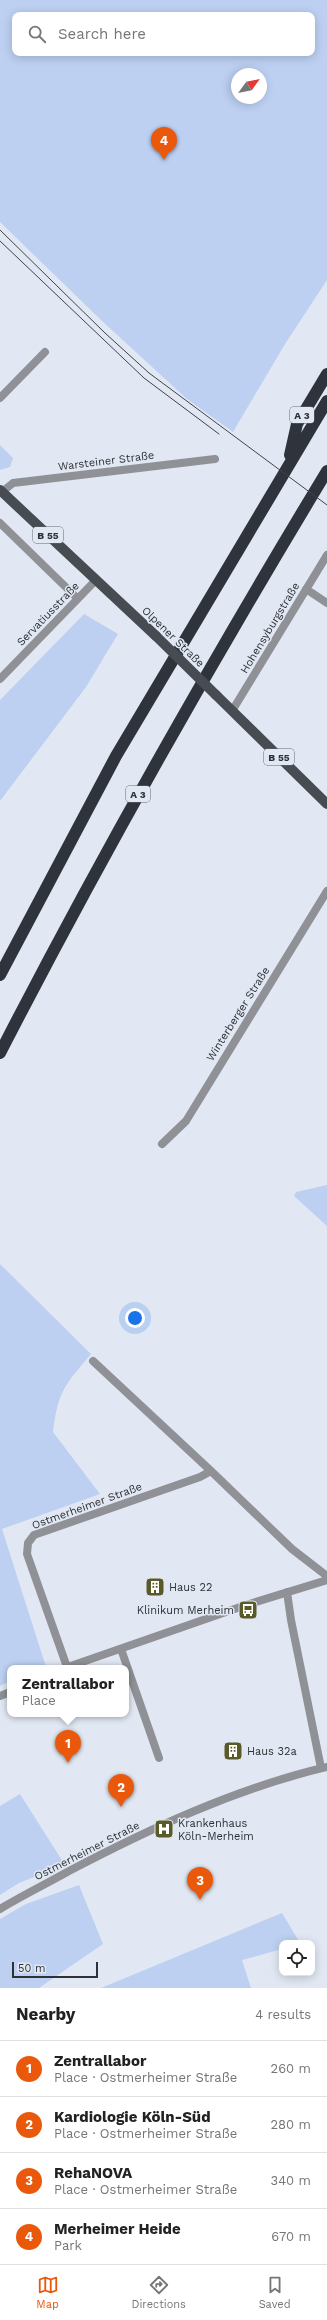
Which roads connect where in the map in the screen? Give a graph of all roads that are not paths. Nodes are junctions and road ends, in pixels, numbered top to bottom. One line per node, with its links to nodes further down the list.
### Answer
1 (45, 352): 3 (street)
2 (327, 374): 6 (highway, A 3)
3 (0, 398)
4 (327, 401): 6 (highway, A 3)
5 (216, 459): 8 (street, Warsteiner Straße)
6 (289, 462): 19 (highway, A 3)
7 (327, 471): 20 (highway, A 3)
8 (1, 491): 11 (main road, Olpener Straße / B 55)
9 (0, 523): 13 (street)
10 (327, 555): 12 (street, Hohensyburgstraße)
11 (95, 581): 13 (street, Servatiusstraße); 16 (main road, Olpener Straße / B 55, bridge)
12 (306, 589): 14 (street); 16 (street, Hohensyburgstraße)
13 (77, 598): 15 (street, Servatiusstraße)
14 (327, 603)
15 (0, 679)
16 (232, 711): 17 (main road, Olpener Straße / B 55)
17 (327, 804)
18 (327, 891): 21 (street, Winterberger Straße)
19 (0, 975)
20 (0, 1052)
21 (162, 1144)
22 (93, 1362): 23 (street)
23 (211, 1471): 24 (street); 28 (street, Ostmerheimer Straße)
24 (327, 1576)
25 (327, 1580): 26 (street, Ostmerheimer Straße)
26 (287, 1592): 27 (street, Ostmerheimer Straße); 33 (street, Ostmerheimer Straße)
27 (121, 1649): 29 (street, Ostmerheimer Straße); 30 (street)
28 (65, 1665)
29 (75, 1665)
30 (127, 1665)
31 (129, 1672): 32 (street)
32 (159, 1758)
33 (324, 1768): 34 (street, Ostmerheimer Straße)
34 (0, 1909)

